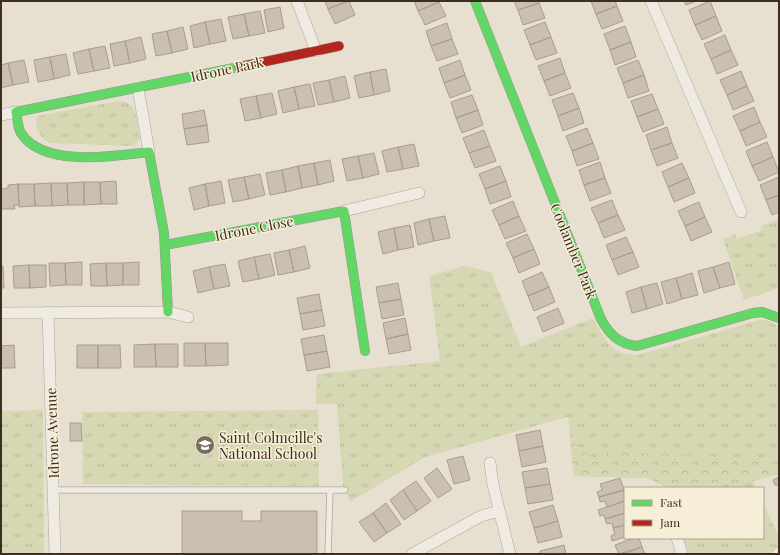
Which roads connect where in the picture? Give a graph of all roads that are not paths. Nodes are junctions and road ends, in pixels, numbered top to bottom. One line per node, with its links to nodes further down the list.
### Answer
1 (297, 1): 5 (street)
2 (475, 1): 18 (street, Coolamber Park)
3 (651, 1): 12 (street)
4 (339, 46): 5 (street, Idrone Park)
5 (316, 50): 6 (street, Idrone Park)
6 (138, 88): 7 (street, Idrone Park); 9 (street)
7 (16, 112): 8 (street, Idrone Park); 9 (street)
8 (1, 115)
9 (149, 152): 13 (street)
10 (419, 193): 11 (street, Idrone Close)
11 (344, 211): 13 (street, Idrone Close); 19 (street)
12 (741, 212)
13 (165, 245): 15 (street)
14 (48, 312): 15 (street); 16 (street); 21 (street, Idrone Avenue)
15 (168, 312): 17 (street)
16 (1, 313)
17 (188, 317)
18 (779, 318)
19 (365, 351)
20 (490, 463): 24 (street)
21 (54, 490): 22 (lane); 26 (street, Idrone Avenue)
22 (330, 490): 23 (lane); 27 (lane)
23 (345, 490)
24 (499, 511): 28 (street); 29 (street)
25 (677, 539): 30 (street)
26 (55, 554)
27 (328, 554)
28 (412, 554)
29 (510, 554)
30 (682, 554)

